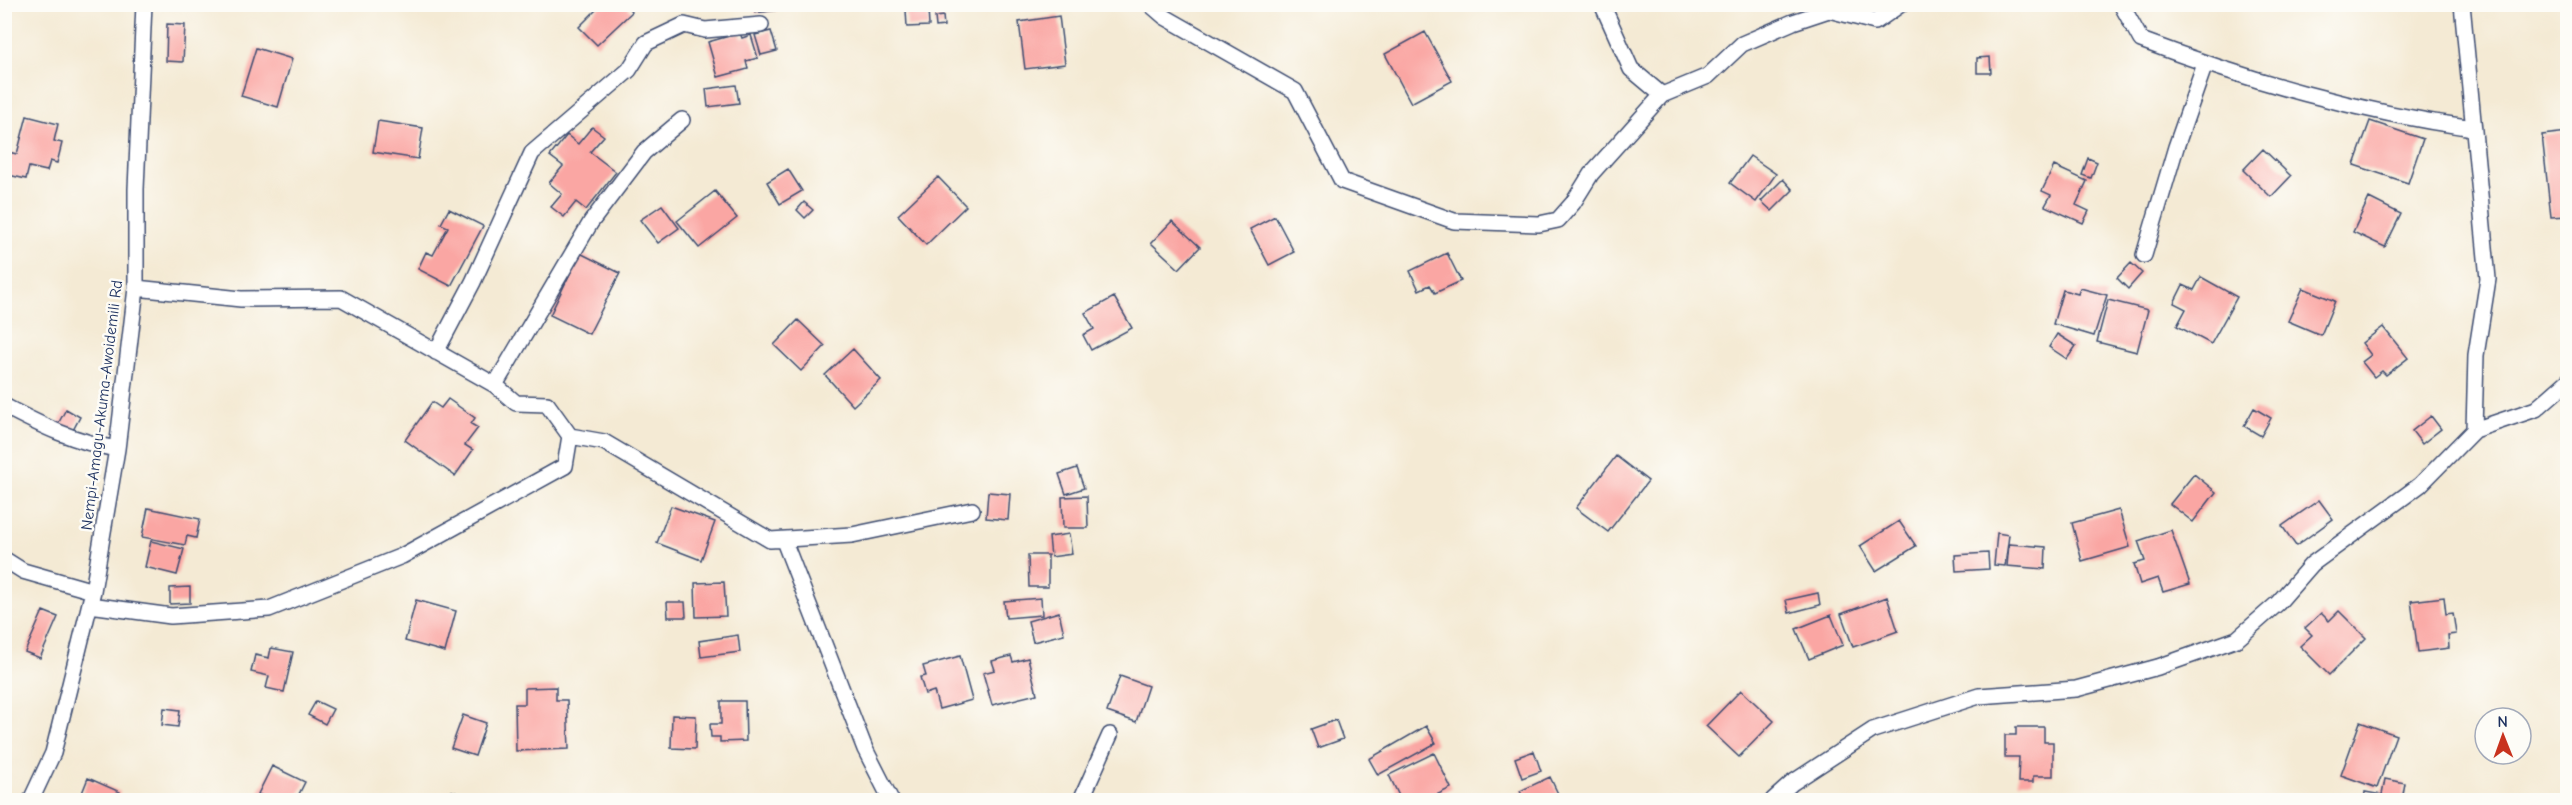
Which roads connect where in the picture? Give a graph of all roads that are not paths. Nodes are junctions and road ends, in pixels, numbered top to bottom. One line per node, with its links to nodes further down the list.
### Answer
1 (144, 4): 13 (street, Nempi-Amagu-Akuma-Awoidemili Rd)
2 (1150, 4): 9 (street)
3 (1602, 4): 9 (street)
4 (1901, 4): 9 (street)
5 (2121, 4): 8 (street)
6 (2462, 4): 11 (street)
7 (761, 25): 14 (street)
8 (2205, 64): 11 (street); 12 (street)
9 (1662, 95)
10 (682, 120): 16 (street)
11 (2473, 128): 18 (street)
12 (2144, 255)
13 (136, 288): 14 (street); 20 (street, Nempi-Amagu-Akuma-Awoidemili Rd)
14 (436, 352): 16 (street)
15 (2568, 381): 18 (street)
16 (495, 385): 19 (street)
17 (4, 406): 20 (street)
18 (2474, 430): 29 (street)
19 (570, 436): 22 (street); 24 (street)
20 (117, 449): 24 (street, Nempi-Amagu-Akuma-Awoidemili Rd)
21 (972, 510): 22 (street)
22 (784, 541): 27 (street)
23 (4, 559): 24 (street)
24 (92, 598): 26 (street, Nempi-Amagu-Akuma-Awoidemili Rd)
25 (1110, 735): 28 (street)
26 (31, 801)
27 (891, 801)
28 (1081, 801)
29 (1773, 801)

